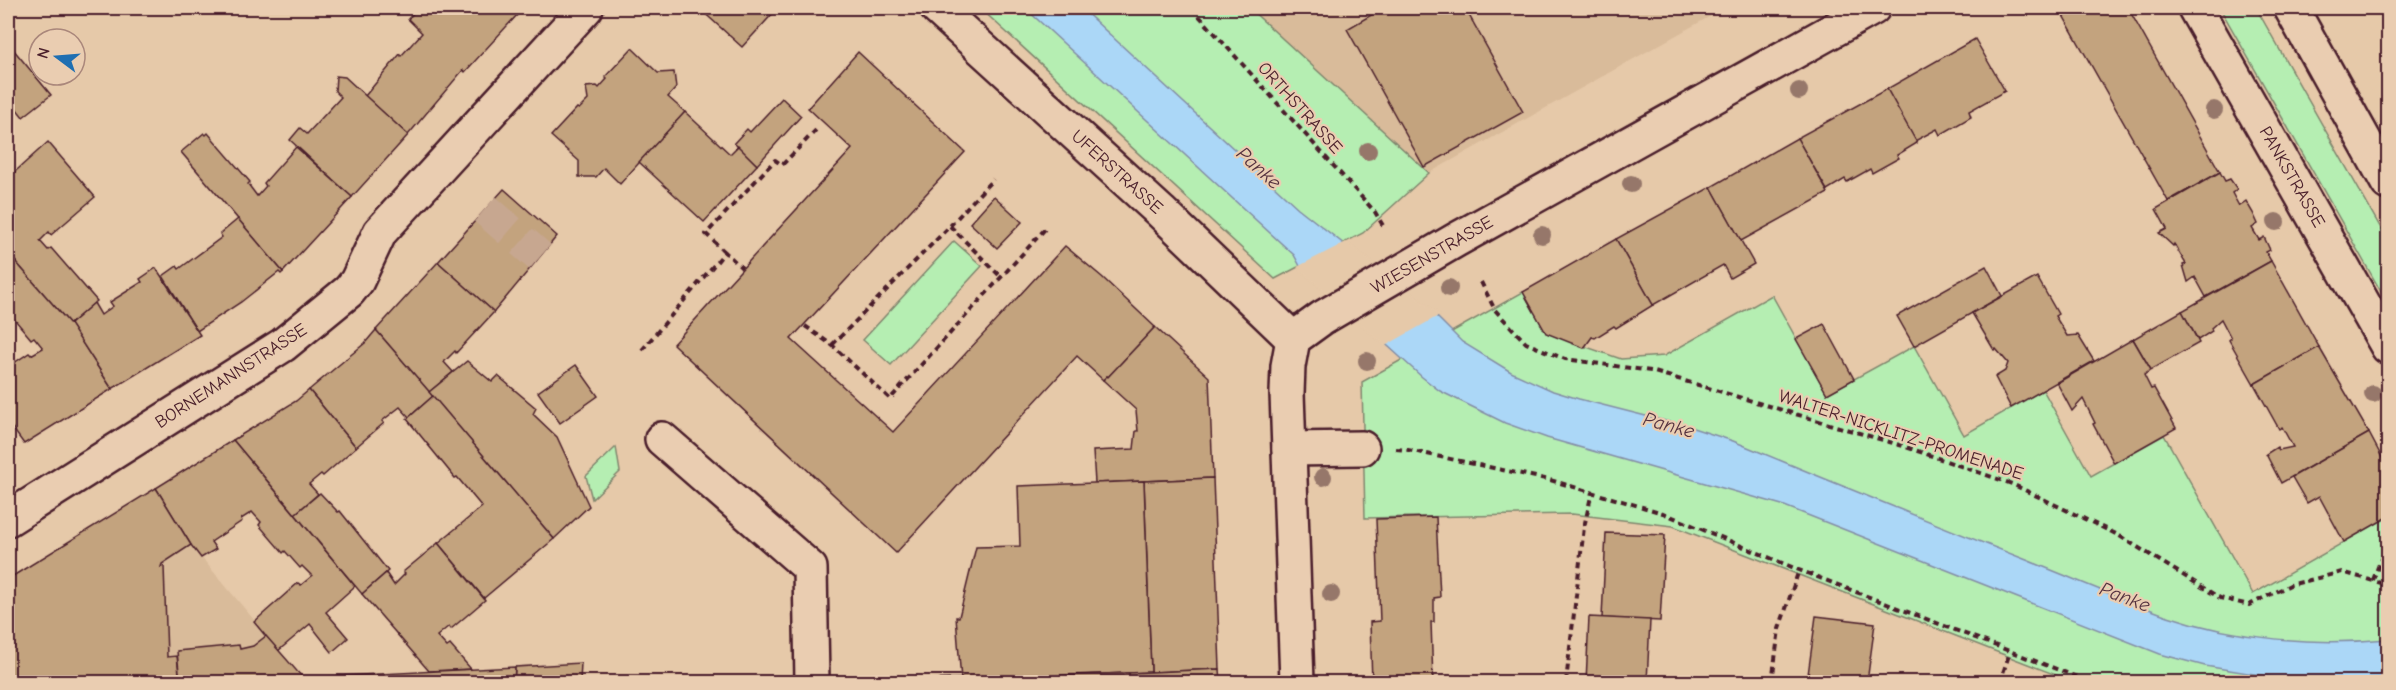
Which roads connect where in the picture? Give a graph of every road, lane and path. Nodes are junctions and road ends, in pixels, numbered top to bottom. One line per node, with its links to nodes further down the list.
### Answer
1 (586, 8): 26 (street, BORNEMANNSTRASSE)
2 (937, 8): 18 (street, UFERSTRASSE)
3 (1192, 8): 12 (path, ORTHSTRASSE)
4 (1873, 8): 18 (street, WIESENSTRASSE)
5 (2196, 8): 20 (street, PANKSTRASSE)
6 (2291, 8): 9 (street)
7 (817, 129): 13 (path)
8 (993, 179): 10 (path)
9 (2388, 183)
10 (950, 226): 15 (path); 19 (path)
11 (1046, 228): 15 (path)
12 (1385, 229)
13 (725, 252): 14 (path); 21 (path)
14 (742, 268)
15 (1001, 277): 19 (path)
16 (1481, 282): 29 (path, WALTER-NICKLITZ-PROMENADE)
17 (804, 326): 19 (path)
18 (1293, 339): 24 (street)
19 (832, 345)
20 (2388, 347)
21 (642, 350)
22 (662, 439): 32 (street)
23 (1362, 448): 24 (street); 25 (path)
24 (1289, 449): 33 (street)
25 (1592, 492): 28 (path); 34 (path)
26 (8, 519)
27 (2388, 547): 29 (path)
28 (1799, 570): 31 (path); 35 (path)
29 (2373, 580): 30 (path, WALTER-NICKLITZ-PROMENADE)
30 (2388, 585)
31 (2010, 652): 36 (path); 37 (path)
32 (812, 682)
33 (1297, 682)
34 (1566, 682)
35 (1772, 682)
36 (2000, 682)
37 (2090, 682)

